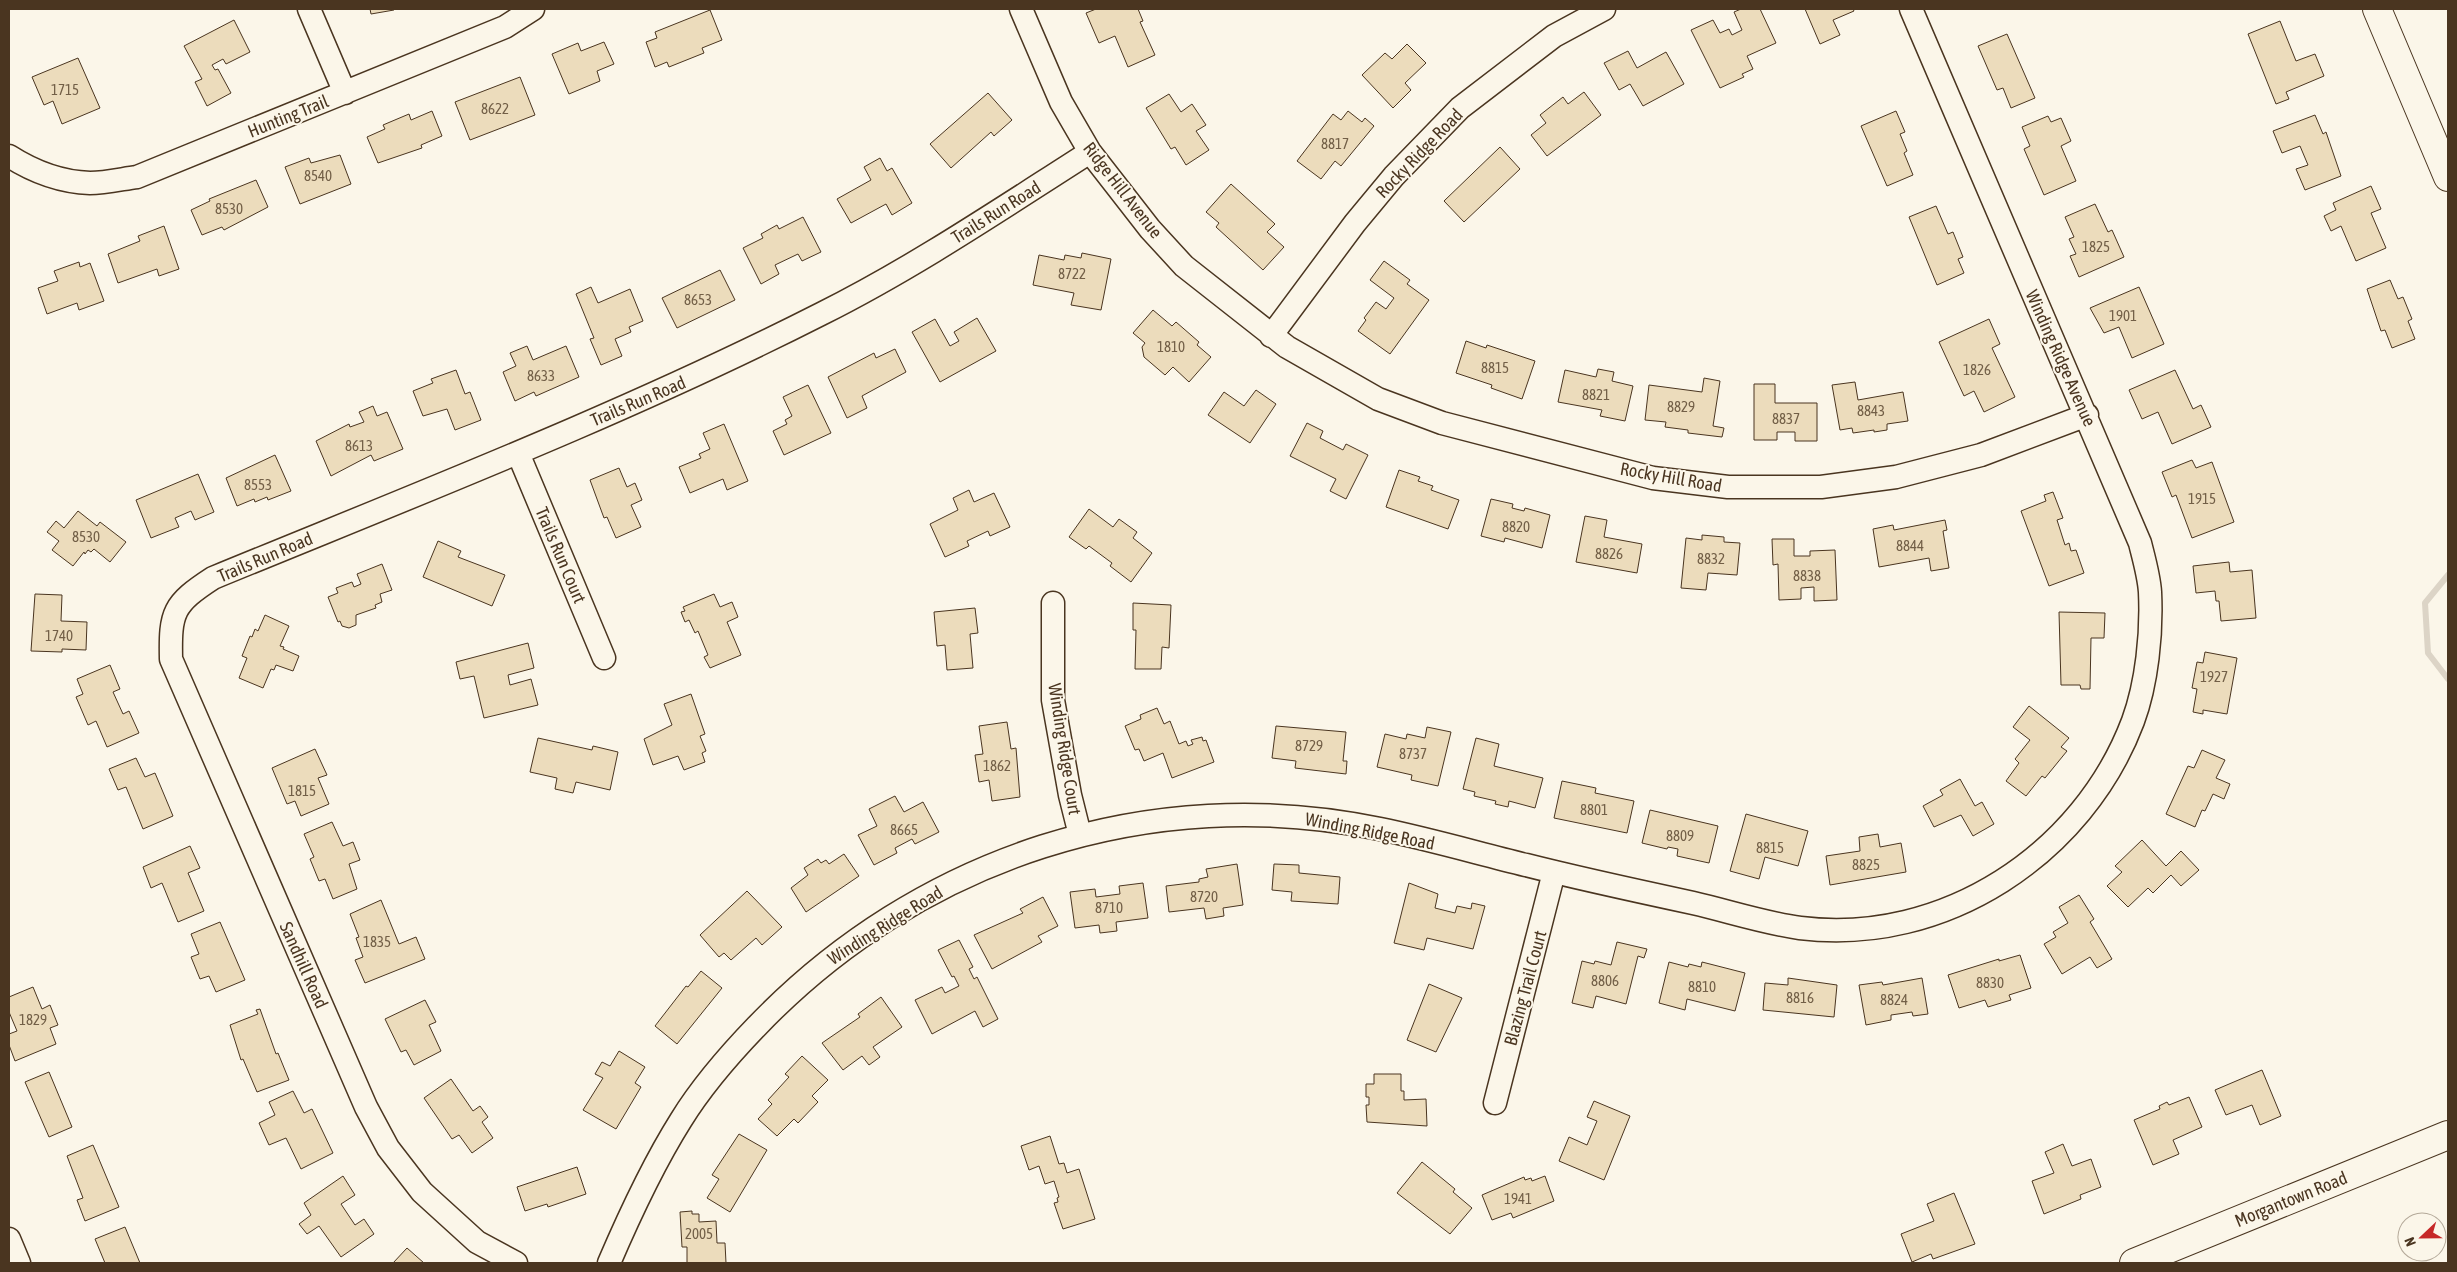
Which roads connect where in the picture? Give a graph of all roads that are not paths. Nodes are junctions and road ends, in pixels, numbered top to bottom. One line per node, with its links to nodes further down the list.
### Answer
1 (309, 9): 7 (street)
2 (533, 9): 7 (street, Hunting Trail)
3 (1021, 9): 8 (street, Ridge Hill Avenue)
4 (1604, 9): 11 (street, Rocky Ridge Road)
5 (1911, 9): 12 (street, Winding Ridge Avenue)
6 (2377, 9): 10 (main road)
7 (345, 93): 9 (street, Hunting Trail)
8 (1090, 152): 11 (street, Ridge Hill Avenue); 13 (street, Trails Run Road)
9 (9, 156)
10 (2448, 177)
11 (1272, 336): 12 (street, Rocky Hill Road)
12 (2087, 416): 17 (street, Winding Ridge Avenue)
13 (518, 453): 15 (street, Trails Run Road); 16 (street, Trails Run Court)
14 (1053, 603): 18 (street, Winding Ridge Court)
15 (172, 616): 24 (street, Sandhill Road)
16 (604, 658)
17 (2134, 719): 19 (street, Winding Ridge Road)
18 (1080, 835): 19 (street, Winding Ridge Road); 25 (street, Winding Ridge Road)
19 (1554, 872): 20 (street, Blazing Trail Court)
20 (1495, 1103)
21 (2448, 1135): 26 (main road, Morgantown Road)
22 (9, 1239): 23 (street)
23 (19, 1263)
24 (516, 1263)
25 (609, 1263)
26 (2134, 1263)

